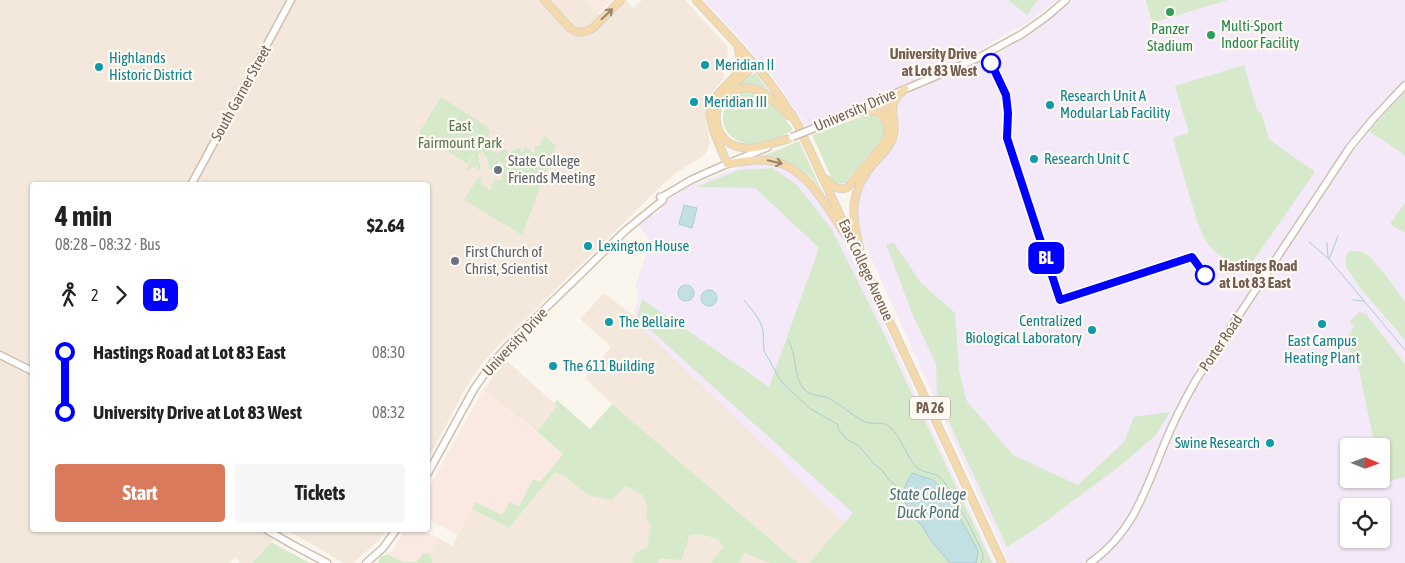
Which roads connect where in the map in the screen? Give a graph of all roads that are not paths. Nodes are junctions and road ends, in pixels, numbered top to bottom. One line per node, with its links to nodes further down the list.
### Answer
1 (292, 0): 18 (main road, South Garner Street)
2 (544, 0): 3 (main road, one-way to 3)
3 (621, 0)
4 (696, 0): 6 (main road, East College Avenue / PA 26)
5 (1066, 0): 9 (main road, University Drive)
6 (738, 45): 7 (main road, East College Avenue / PA 26); 16 (main road)
7 (755, 64): 11 (main road); 14 (main road, East College Avenue / PA 26)
8 (1405, 85): 31 (main road, Porter Road)
9 (904, 89): 10 (main road, University Drive); 13 (main road)
10 (882, 99): 12 (main road, University Drive); 13 (main road)
11 (720, 101): 14 (main road); 15 (main road)
12 (845, 115): 15 (main road, University Drive, bridge); 17 (main road)
13 (894, 125): 20 (main road)
14 (799, 127): 17 (main road, East College Avenue / PA 26)
15 (790, 138): 16 (main road, University Drive)
16 (727, 164): 19 (main road, one-way to 19); 23 (main road, University Drive)
17 (822, 175): 19 (main road, East College Avenue / PA 26)
18 (193, 182)
19 (860, 256): 20 (main road, East College Avenue / PA 26)
20 (865, 267): 30 (main road, East College Avenue / PA 26)
21 (0, 355): 22 (main road)
22 (30, 370)
23 (430, 469)
24 (271, 532): 27 (main road)
25 (394, 532): 26 (main road)
26 (379, 551): 28 (main road); 29 (main road)
27 (327, 563)
28 (366, 563)
29 (376, 563)
30 (1002, 563)
31 (1090, 563)

